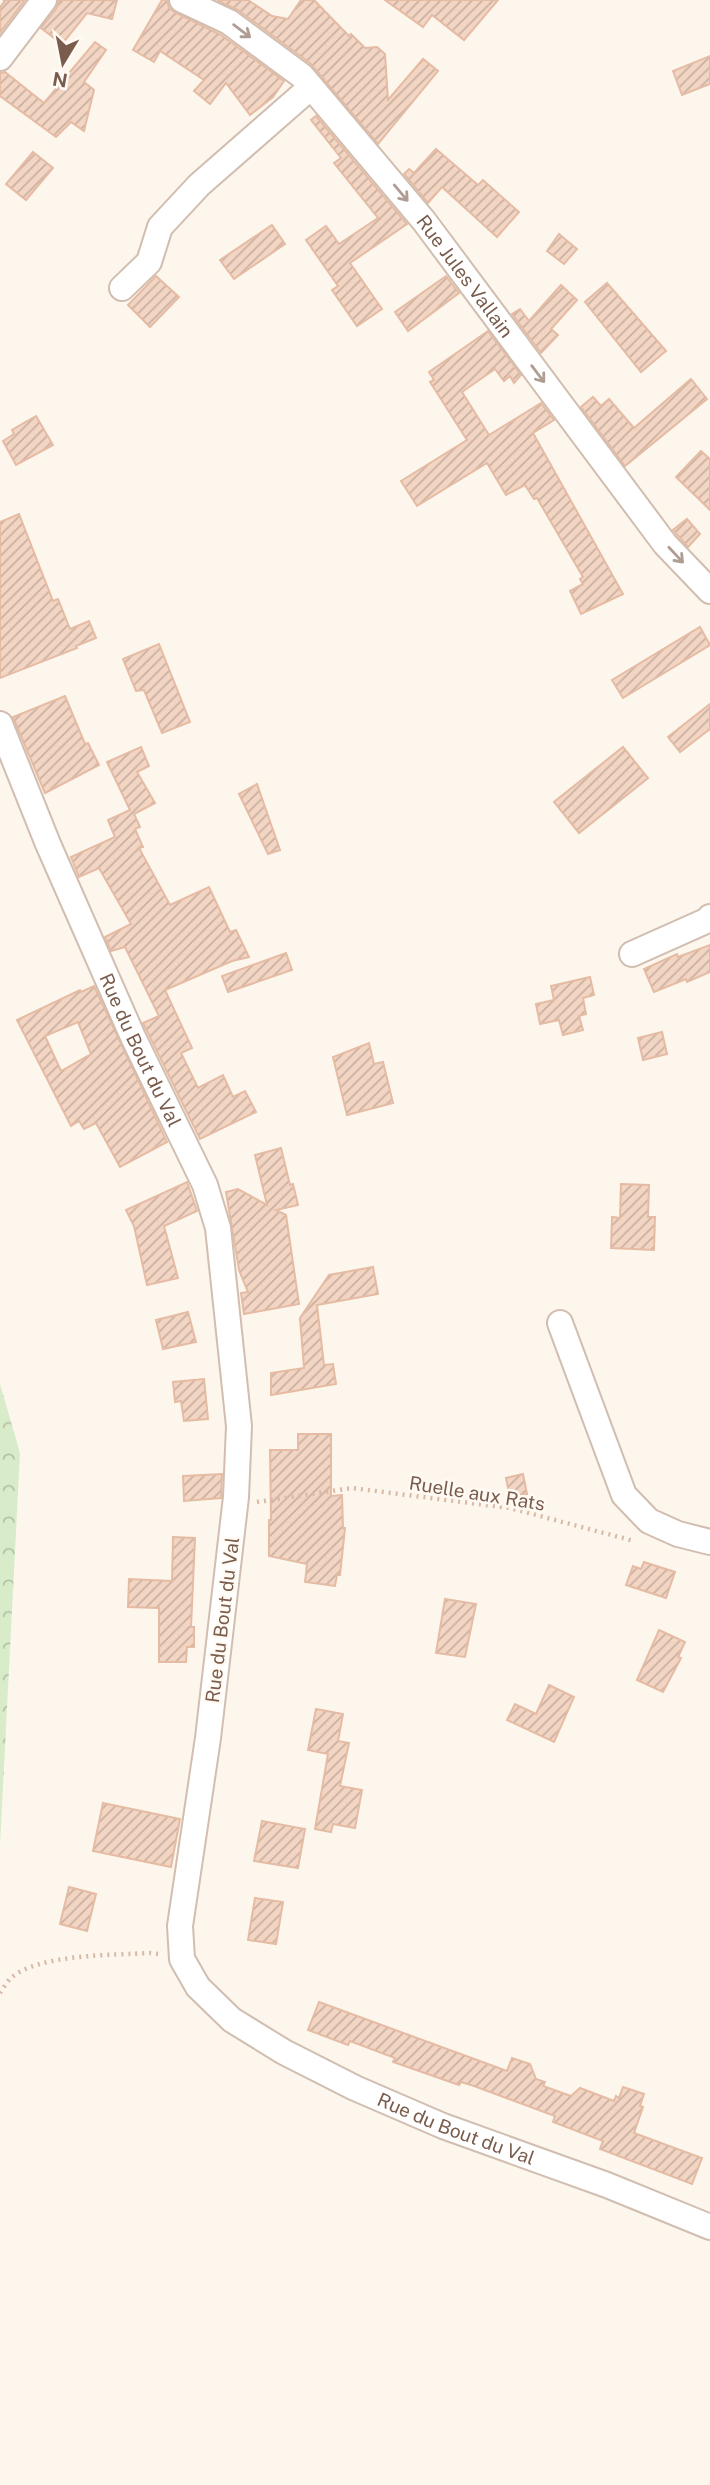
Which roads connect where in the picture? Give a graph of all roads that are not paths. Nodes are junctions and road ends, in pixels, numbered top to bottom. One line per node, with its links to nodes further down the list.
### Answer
1 (44, 0): 3 (street)
2 (182, 0): 4 (street, Rue Jules Vallain, one-way to 4)
3 (0, 58)
4 (311, 87): 5 (street); 6 (street, Rue Jules Vallain, one-way to 6)
5 (122, 288)
6 (710, 590)
7 (0, 724): 12 (street, Rue du Bout du Val)
8 (710, 917): 9 (street)
9 (632, 954)
10 (560, 1323): 11 (street)
11 (710, 1542)
12 (710, 2227)

